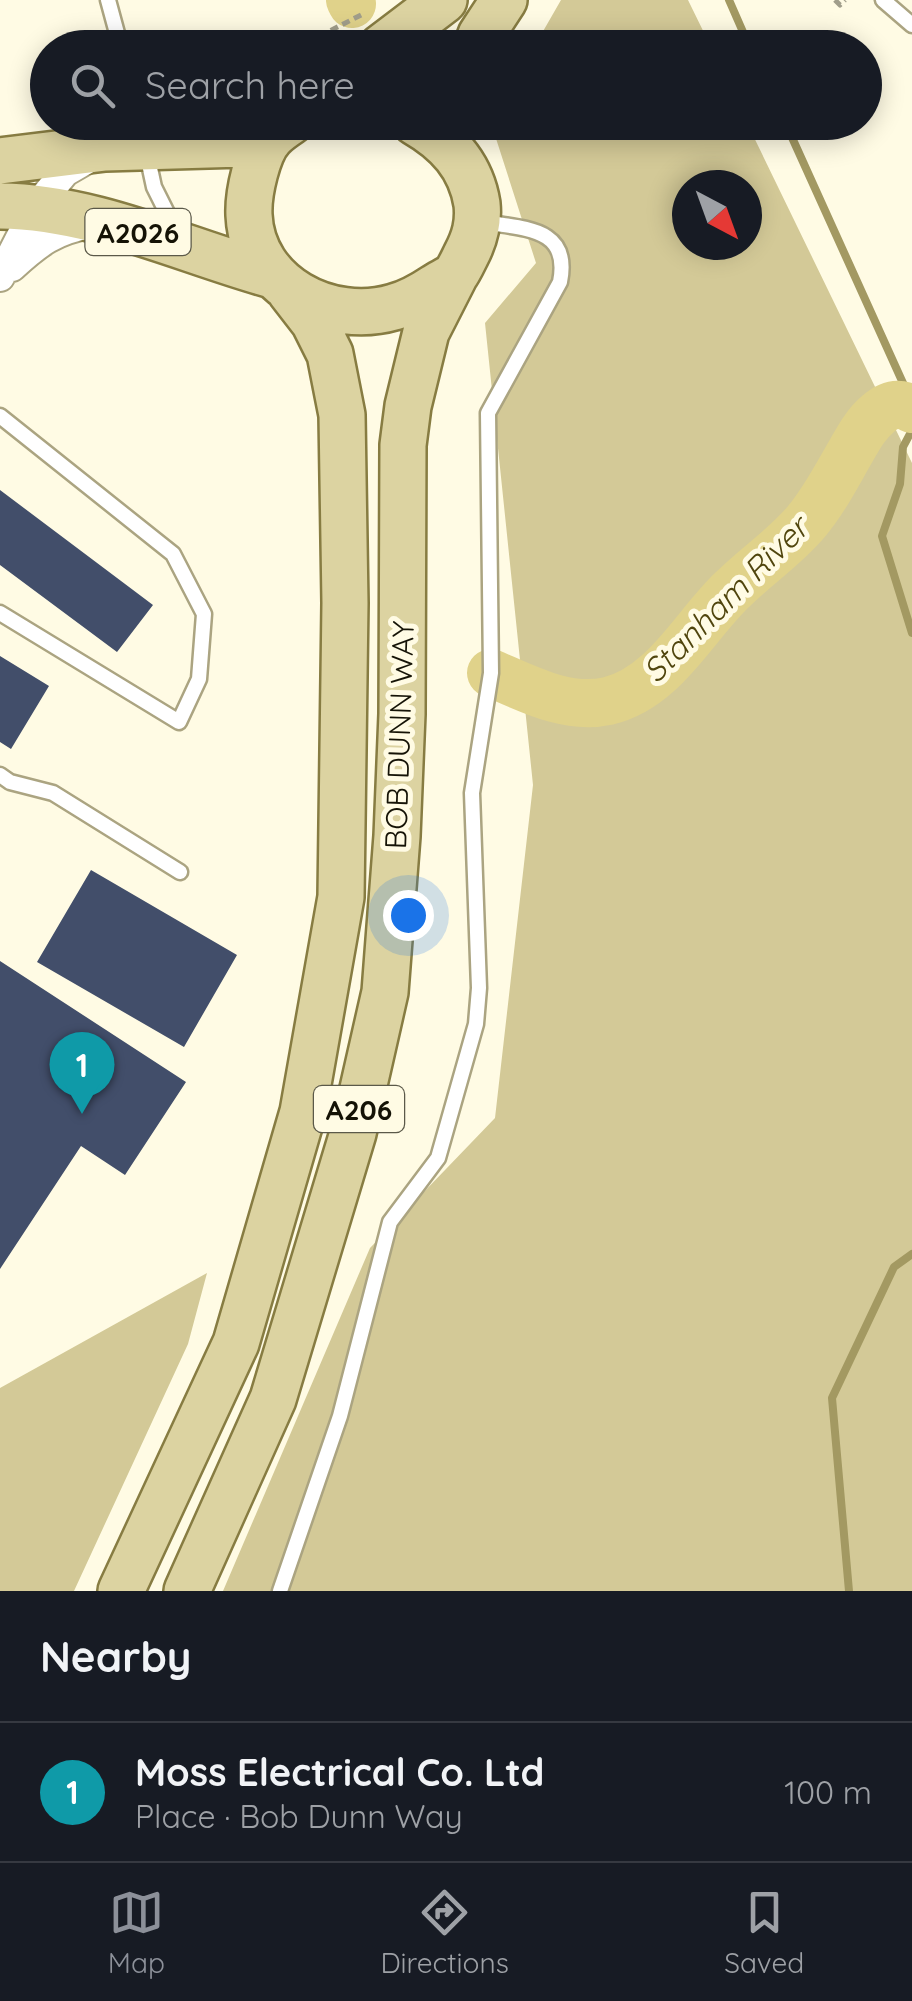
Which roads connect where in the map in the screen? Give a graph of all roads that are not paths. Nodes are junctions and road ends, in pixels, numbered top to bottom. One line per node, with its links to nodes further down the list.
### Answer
1 (108, 0): 7 (lane)
2 (444, 0): 6 (main road)
3 (504, 0): 8 (main road)
4 (884, 0): 5 (lane)
5 (912, 25)
6 (378, 28)
7 (116, 30)
8 (484, 30)
9 (124, 140): 17 (main road)
10 (128, 140): 19 (street)
11 (130, 140): 22 (lane)
12 (153, 140): 13 (main road)
13 (253, 140)
14 (276, 140): 25 (main road, BOB DUNN WAY)
15 (438, 140): 18 (main road)
16 (464, 140): 18 (main road)
17 (0, 161)
18 (466, 167): 21 (main road)
19 (18, 206): 20 (main road, A2026); 24 (street)
20 (107, 221): 22 (main road, A2026); 24 (street)
21 (479, 222): 23 (main road, BOB DUNN WAY); 32 (lane)
22 (184, 248): 25 (main road, A2026)
23 (454, 274): 25 (main road); 31 (main road, BOB DUNN WAY / A206)
24 (0, 278)
25 (281, 283): 30 (main road, BOB DUNN WAY / A206)
26 (0, 416): 27 (lane)
27 (0, 613)
28 (0, 776): 29 (lane)
29 (180, 872)
30 (121, 1591)
31 (187, 1591)
32 (280, 1591)

